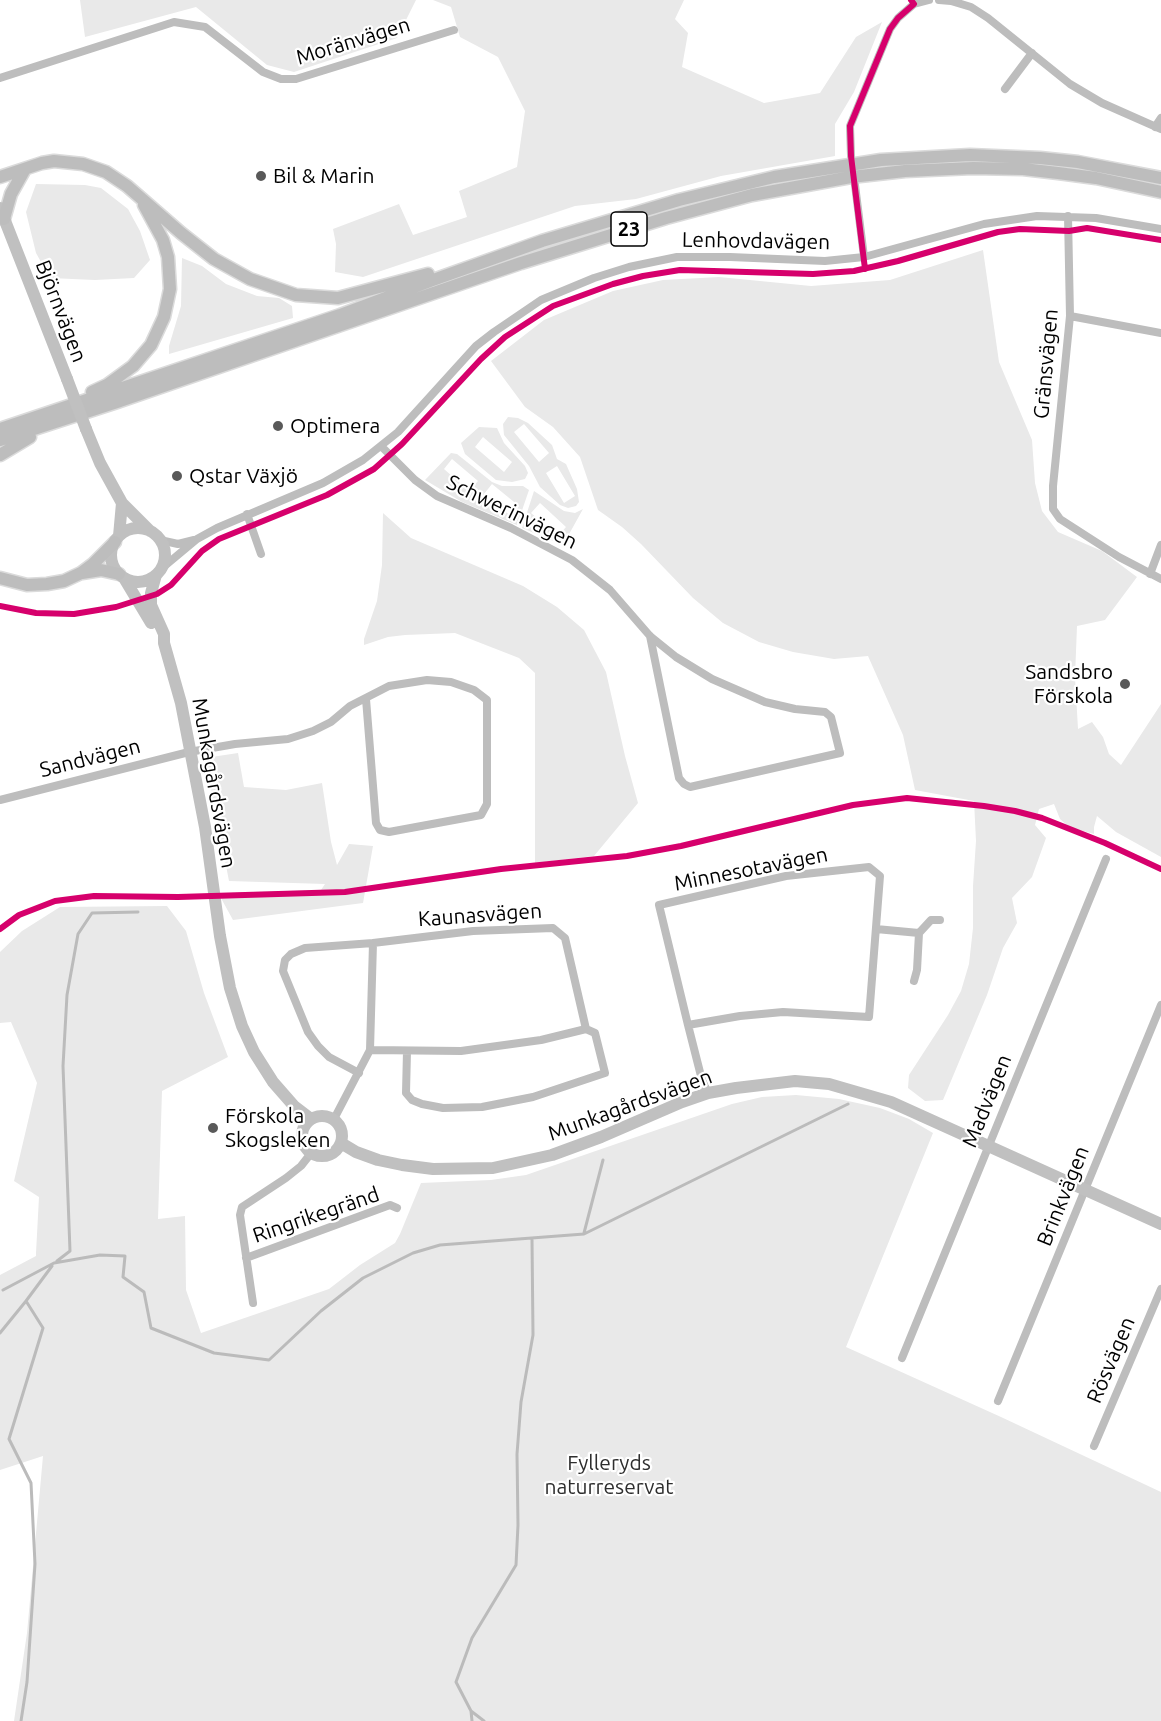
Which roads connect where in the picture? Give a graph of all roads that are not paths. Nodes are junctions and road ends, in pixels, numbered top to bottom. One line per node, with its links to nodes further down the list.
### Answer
1 (929, 0): 3 (street)
2 (939, 0): 5 (street)
3 (912, 2): 10 (street)
4 (454, 30): 6 (street, Moränvägen)
5 (1032, 53): 7 (street); 9 (street)
6 (0, 78)
7 (1005, 89)
8 (1161, 118): 9 (street)
9 (1158, 128)
10 (851, 156)
11 (24, 169): 12 (main road); 16 (main road); 17 (main road)
12 (0, 177)
13 (1161, 178): 21 (main road, 23)
14 (855, 185): 20 (street)
15 (1161, 192): 25 (main road, 23)
16 (137, 194): 21 (main road); 24 (main road)
17 (2, 214): 30 (street, Björnvägen, bridge)
18 (1068, 216): 19 (street, Lenhovdavägen); 20 (street, Lenhovdavägen); 22 (street, Gränsvägen)
19 (1161, 229)
20 (864, 257): 28 (street, Lenhovdavägen)
21 (485, 261): 24 (main road, 23)
22 (1070, 316): 23 (street); 39 (street, Gränsvägen)
23 (1161, 333)
24 (63, 407): 26 (main road, 23)
25 (71, 418): 27 (main road, 23); 29 (main road)
26 (0, 429)
27 (0, 440)
28 (381, 446): 31 (street, Lenhovdavägen); 43 (street, Schwerinvägen)
29 (0, 455)
30 (122, 503): 32 (street); 33 (street)
31 (247, 514): 34 (street, Lenhovdavägen); 36 (street)
32 (156, 536): 33 (street); 34 (street, Lenhovdavägen); 37 (street)
33 (117, 539): 38 (main road); 40 (street)
34 (197, 539): 37 (street, Lenhovdavägen)
35 (1161, 545): 39 (street)
36 (261, 554)
37 (158, 572): 40 (street); 44 (street, Munkagårdsvägen)
38 (81, 573): 40 (main road); 41 (main road)
39 (1150, 574): 42 (street)
40 (121, 576): 44 (street, Munkagårdsvägen)
41 (3, 577)
42 (1161, 579)
43 (650, 636): 43 (street, Schwerinvägen)
44 (164, 643): 46 (street, Munkagårdsvägen)
45 (366, 699): 45 (street); 46 (street, Sandvägen)
46 (189, 752): 47 (street, Sandvägen); 61 (street, Munkagårdsvägen)
47 (0, 800)
48 (1106, 859): 64 (street, Madvägen)
49 (940, 920): 51 (street)
50 (876, 929): 51 (street); 55 (street, Minnesotavägen); 55 (street, Minnesotavägen)
51 (919, 933): 53 (street)
52 (373, 943): 56 (street, Kaunasvägen); 57 (street); 59 (street, Kaunasvägen)
53 (914, 981)
54 (1161, 1005): 66 (street, Brinkvägen)
55 (688, 1025): 60 (street, Minnesotavägen)
56 (586, 1029): 58 (street); 58 (street, Kaunasvägen)
57 (370, 1050): 58 (street); 59 (street)
58 (407, 1051)
59 (359, 1073): 62 (street)
60 (708, 1093): 63 (street, Munkagårdsvägen); 64 (street, Munkagårdsvägen)
61 (311, 1119): 62 (street); 65 (street)
62 (334, 1119): 63 (street)
63 (341, 1143): 65 (street)
64 (987, 1147): 66 (street, Munkagårdsvägen); 72 (street, Madvägen)
65 (312, 1152): 69 (street, Ringrikegränd)
66 (1085, 1190): 68 (street, Munkagårdsvägen); 73 (street, Brinkvägen)
67 (397, 1208): 69 (street, Ringrikegränd)
68 (1161, 1224)
69 (246, 1258): 71 (street, Ringrikegränd)
70 (1161, 1289): 74 (street, Rösvägen)
71 (253, 1303)
72 (902, 1358)
73 (998, 1401)
74 (1094, 1446)

